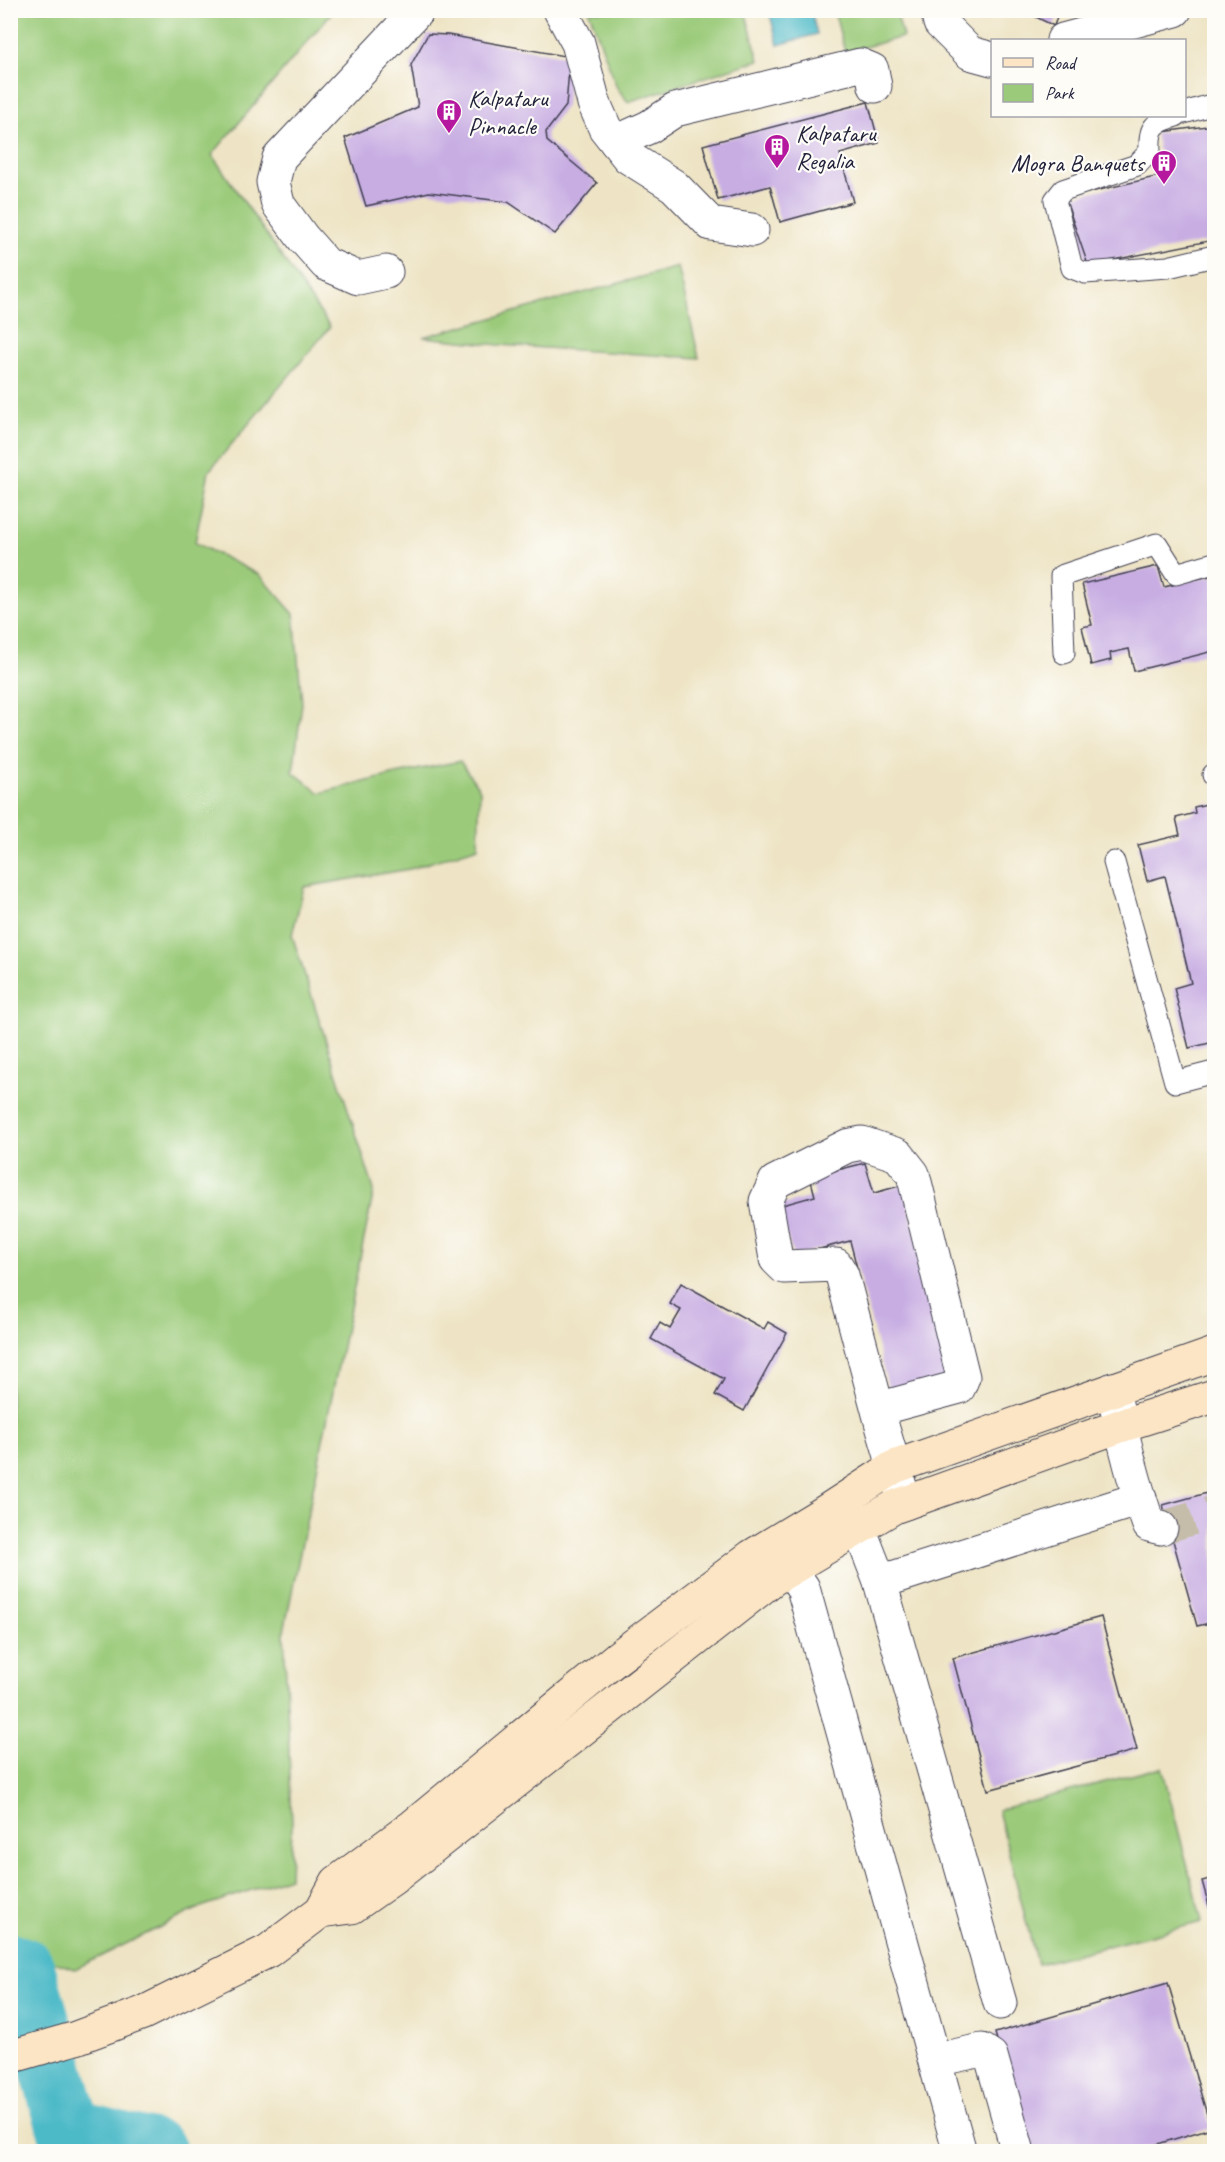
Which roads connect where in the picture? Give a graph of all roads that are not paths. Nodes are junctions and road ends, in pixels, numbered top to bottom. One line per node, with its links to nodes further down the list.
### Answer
1 (418, 10): 15 (street)
2 (560, 10): 12 (street)
3 (937, 10): 7 (street)
4 (1175, 10): 5 (street)
5 (1120, 18): 6 (street)
6 (1066, 39)
7 (991, 59)
8 (875, 86): 12 (street)
9 (1215, 104): 10 (lane)
10 (1186, 113)
11 (1172, 117): 14 (lane)
12 (616, 142): 13 (street)
13 (752, 230)
14 (1215, 256)
15 (386, 272)
16 (1215, 564): 17 (lane)
17 (1064, 653)
18 (1114, 862): 19 (lane)
19 (1215, 1072)
20 (1215, 1354): 21 (street)
21 (1113, 1389): 24 (street); 25 (street)
22 (1215, 1396): 24 (street)
23 (878, 1409): 23 (street); 25 (street)
24 (1120, 1426): 26 (street); 28 (street)
25 (894, 1467): 27 (street); 28 (street)
26 (1139, 1499): 30 (street); 32 (street)
27 (844, 1500): 29 (street); 33 (street)
28 (905, 1503): 29 (street)
29 (859, 1528): 31 (street); 32 (street)
30 (1161, 1528)
31 (790, 1569): 33 (street); 36 (street)
32 (880, 1582): 34 (street)
33 (401, 1853): 35 (street)
34 (1000, 2003)
35 (14, 2056)
36 (935, 2060): 37 (street); 38 (street)
37 (960, 2151)
38 (1018, 2151)

